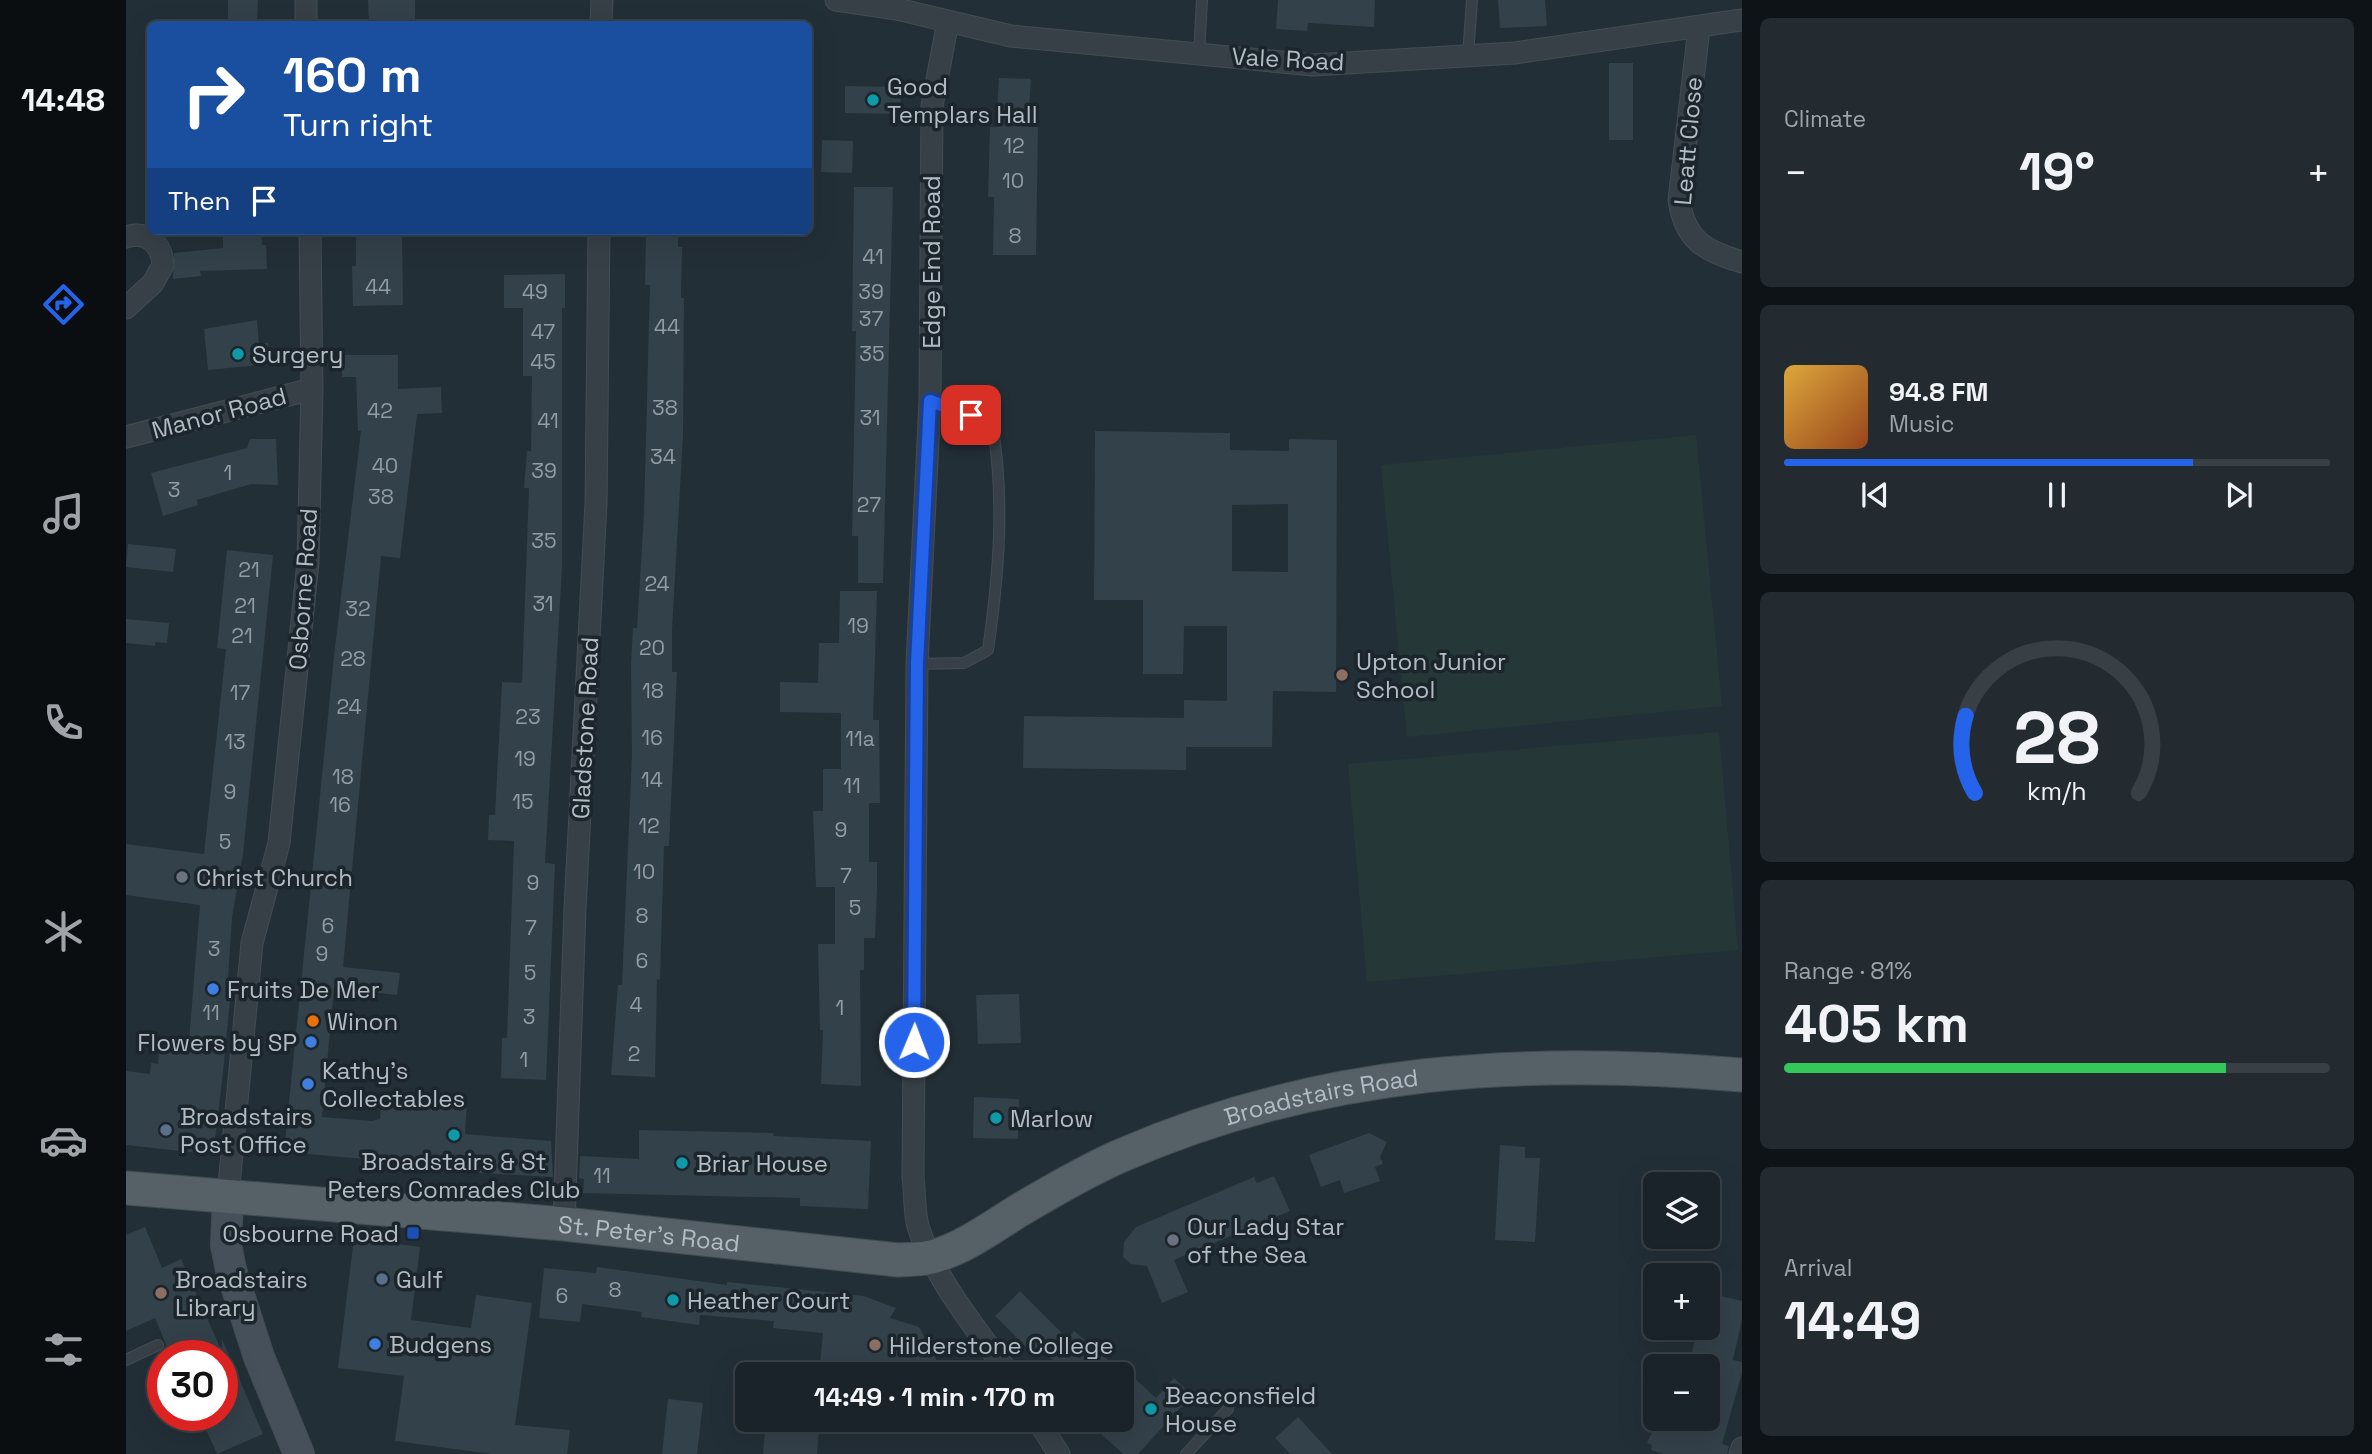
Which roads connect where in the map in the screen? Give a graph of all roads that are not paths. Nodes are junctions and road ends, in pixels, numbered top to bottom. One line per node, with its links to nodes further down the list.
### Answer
1 (306, 0): 8 (street)
2 (602, 0): 9 (street)
3 (836, 0): 6 (street, Vale Road)
4 (1202, 0): 11 (lane)
5 (1472, 0): 12 (lane)
6 (935, 13): 11 (street, Vale Road); 19 (street, Edge End Road)
7 (1742, 20): 10 (street, Vale Road)
8 (306, 21)
9 (601, 21)
10 (1699, 28): 12 (street, Vale Road); 16 (street, Leatt Close)
11 (1199, 54): 12 (street, Vale Road)
12 (1468, 56)
13 (310, 235): 18 (street, Osborne Road)
14 (599, 235): 25 (street, Gladstone Road)
15 (126, 237): 17 (street)
16 (1742, 262)
17 (126, 308)
18 (312, 389): 20 (street, Manor Road); 24 (street, Osborne Road)
19 (930, 401): 21 (street, Edge End Road); 21 (lane)
20 (126, 437)
21 (917, 664): 26 (street, Edge End Road)
22 (1742, 1075): 26 (main road, Broadstairs Road)
23 (126, 1188): 24 (main road, St. Peter's Road)
24 (228, 1196): 25 (main road, St. Peter's Road); 34 (main road)
25 (564, 1224): 26 (main road, St. Peter's Road)
26 (932, 1257): 29 (street)
27 (147, 1350): 28 (lane)
28 (126, 1360)
29 (1000, 1362)
30 (1228, 1409): 35 (lane)
31 (1044, 1432): 33 (street)
32 (1742, 1448): 36 (street)
33 (1054, 1453)
34 (299, 1454)
35 (1186, 1454)
36 (1740, 1454)

